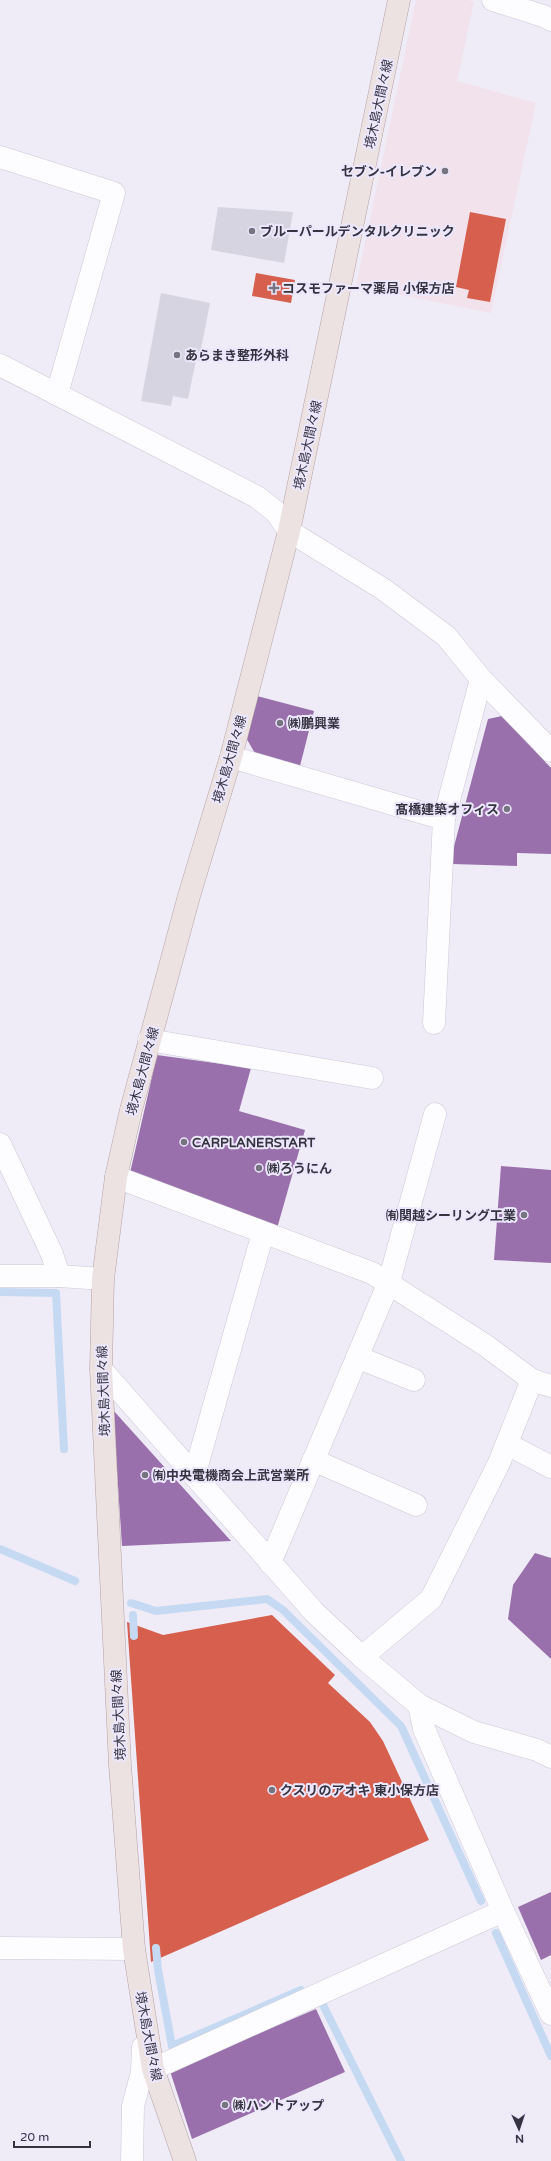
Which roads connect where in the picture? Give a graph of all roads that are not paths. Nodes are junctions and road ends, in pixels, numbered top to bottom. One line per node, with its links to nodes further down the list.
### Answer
1 (399, 0): 7 (main road, 境木島大間々線)
2 (493, 0): 3 (street)
3 (551, 20)
4 (0, 157): 6 (street)
5 (0, 365): 6 (street)
6 (57, 394): 7 (street)
7 (289, 531): 8 (street); 10 (main road, 境木島大間々線)
8 (481, 679): 9 (street); 11 (street)
9 (551, 751)
10 (230, 757): 11 (street); 13 (main road, 境木島大間々線)
11 (444, 819): 12 (street)
12 (434, 1023)
13 (149, 1040): 14 (street); 17 (main road, 境木島大間々線)
14 (372, 1078)
15 (435, 1114): 22 (street)
16 (0, 1144): 20 (street)
17 (116, 1177): 18 (street); 21 (main road, 境木島大間々線)
18 (263, 1232): 22 (street); 30 (street)
19 (0, 1276): 20 (street)
20 (59, 1276): 21 (street)
21 (103, 1279): 24 (main road, 境木島大間々線)
22 (389, 1282): 23 (street); 26 (street)
23 (357, 1357): 25 (street); 28 (street)
24 (101, 1369): 30 (street); 38 (main road, 境木島大間々線)
25 (414, 1380)
26 (542, 1383): 27 (street)
27 (507, 1444): 29 (street); 33 (street)
28 (313, 1460): 31 (street); 32 (street)
29 (551, 1467)
30 (194, 1476): 32 (street)
31 (416, 1505)
32 (270, 1563): 33 (street)
33 (362, 1657): 34 (street)
34 (419, 1705): 35 (street); 36 (street)
35 (551, 1757)
36 (503, 1911): 39 (street); 41 (street)
37 (0, 1948): 38 (street)
38 (134, 1949): 40 (main road, 境木島大間々線)
39 (551, 2014)
40 (144, 2019): 41 (main road, 境木島大間々線); 42 (street)
41 (153, 2069): 43 (main road, 境木島大間々線)
42 (132, 2161)
43 (185, 2161)

